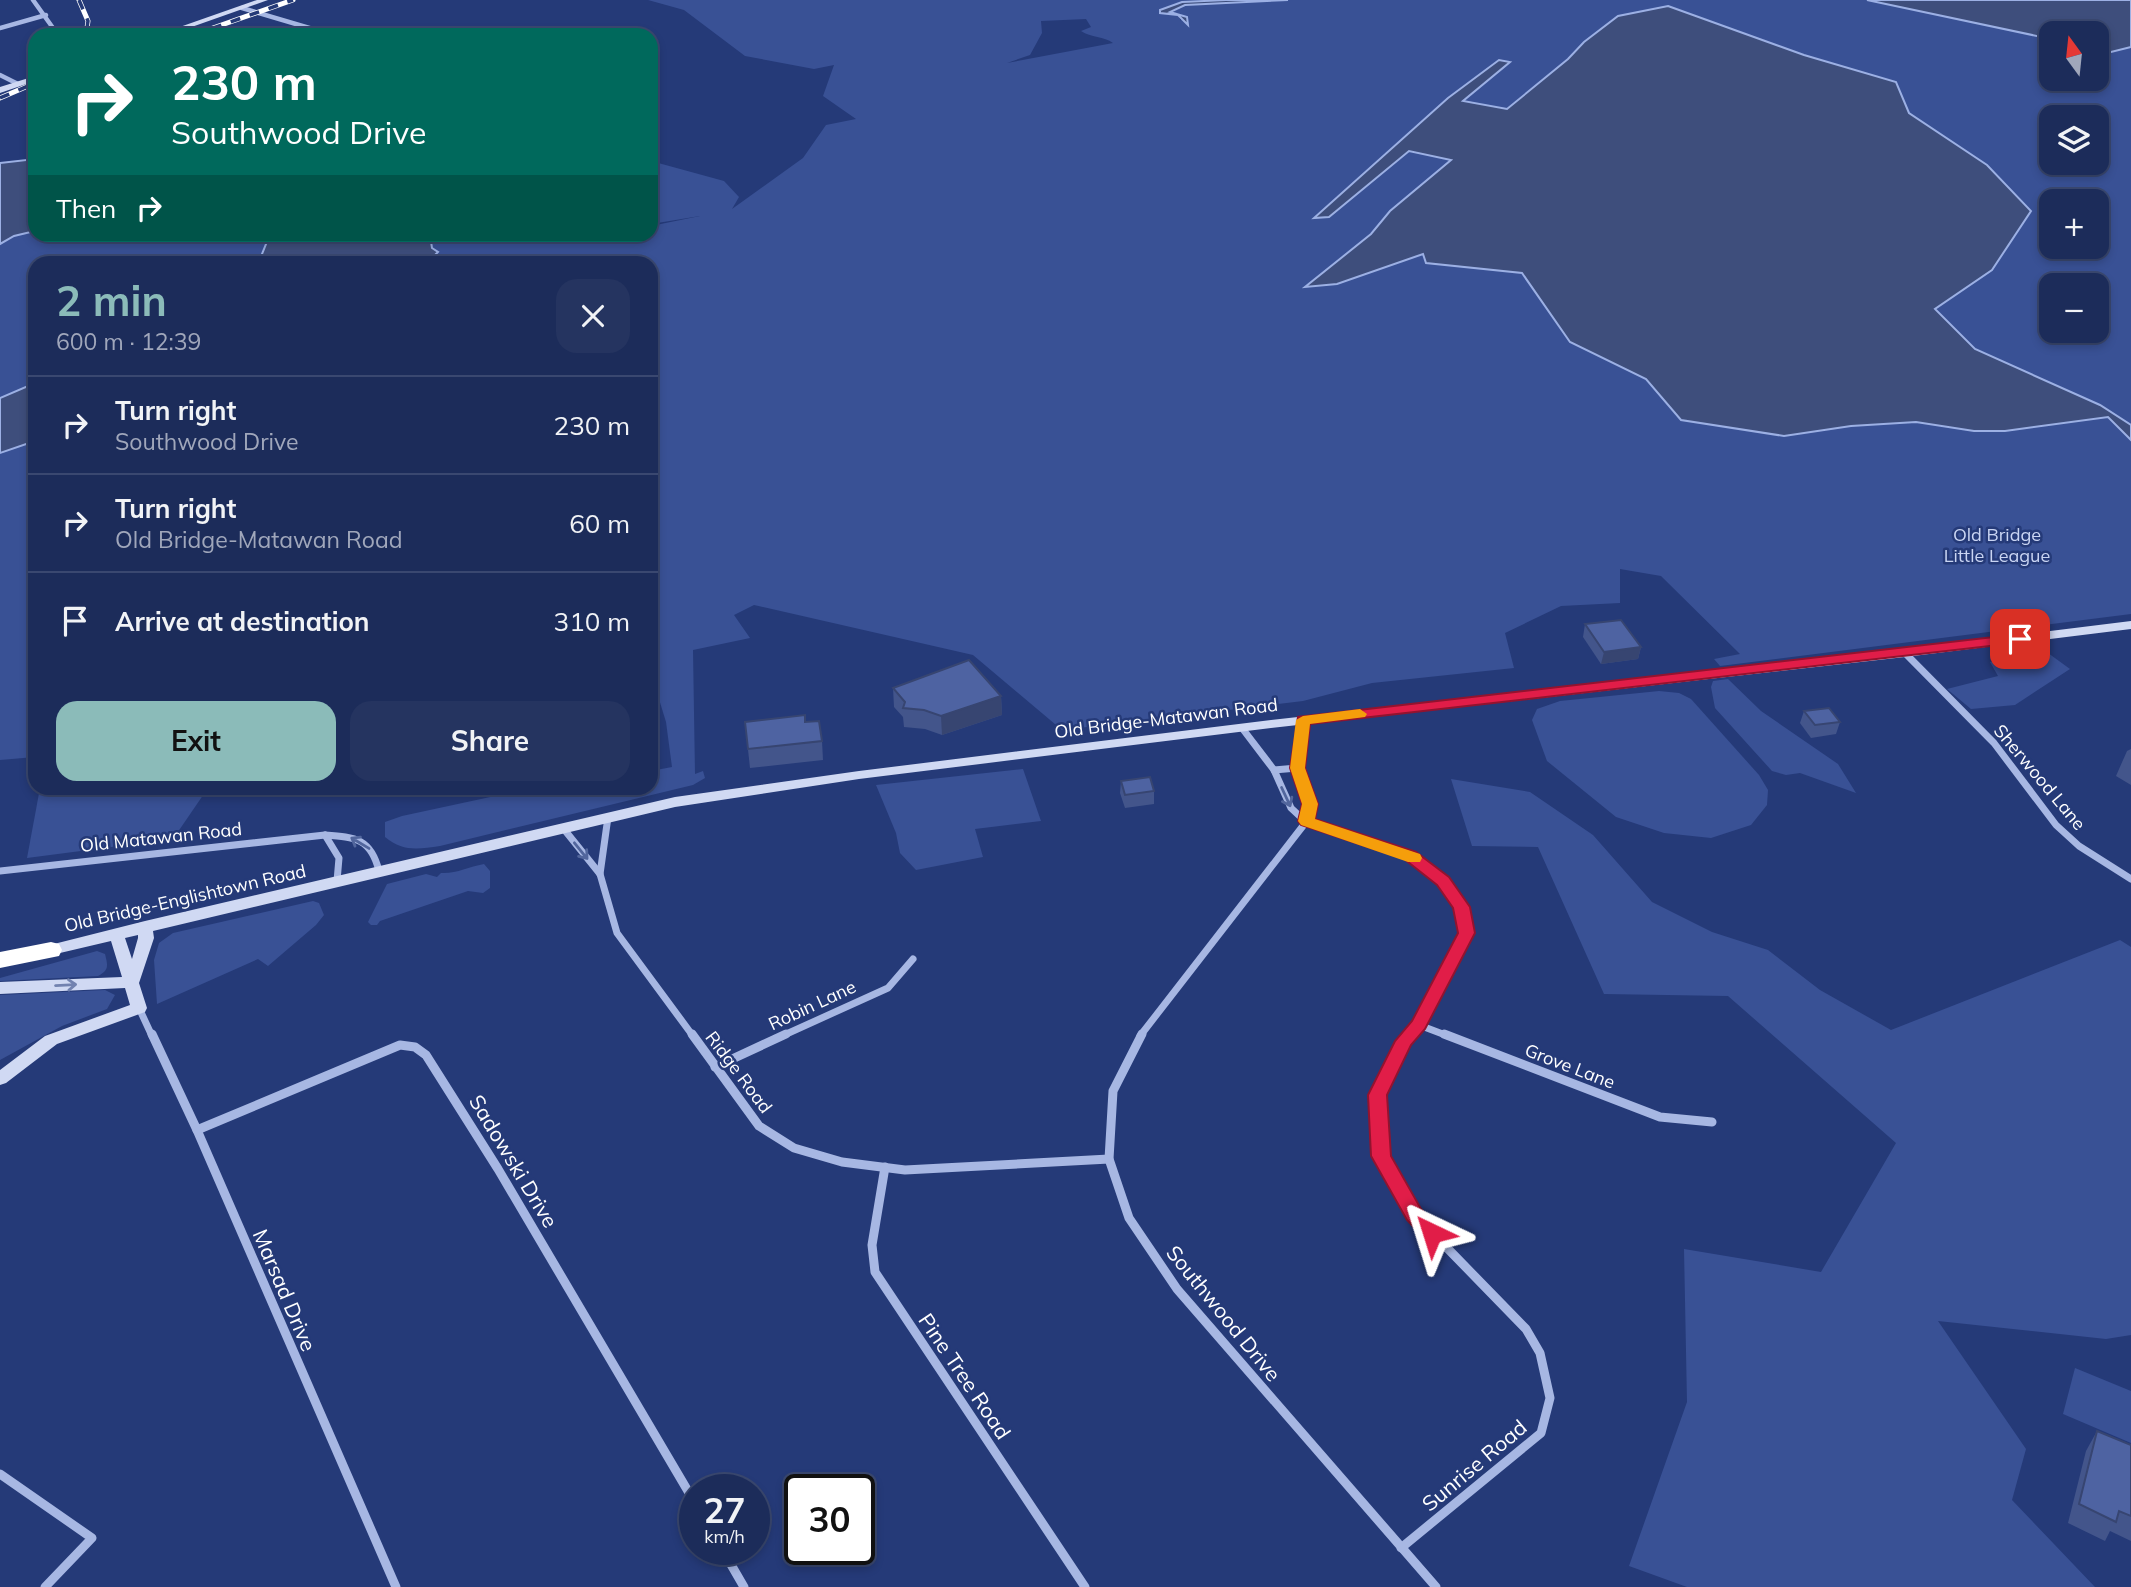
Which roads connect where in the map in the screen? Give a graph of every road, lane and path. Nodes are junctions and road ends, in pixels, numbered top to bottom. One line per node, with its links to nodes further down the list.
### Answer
1 (33, 0): 4 (street)
2 (264, 0): 3 (main road)
3 (242, 8): 7 (main road); 8 (street)
4 (46, 15): 5 (street); 6 (street)
5 (0, 28)
6 (54, 28)
7 (182, 28)
8 (309, 28)
9 (0, 75): 11 (street)
10 (28, 80): 11 (main road)
11 (18, 84): 12 (main road)
12 (0, 90)
13 (2131, 625): 14 (main road, Old Bridge-Matawan Road)
14 (1905, 653): 15 (main road, Old Bridge-Matawan Road); 26 (street, Sherwood Lane)
15 (1303, 720): 16 (main road, Old Bridge-Matawan Road); 17 (street)
16 (1242, 728): 18 (street); 19 (main road, Old Bridge-Matawan Road)
17 (1297, 768): 18 (street); 20 (street)
18 (1274, 770): 20 (street, one-way to 20)
19 (608, 817): 21 (main road, Old Bridge-Matawan Road); 25 (street, Ridge Road)
20 (1306, 821): 36 (street, Sunrise Road); 41 (street, Southwood Drive)
21 (563, 828): 24 (main road, Old Bridge-Matawan Road); 25 (street, Ridge Road, one-way to 25)
22 (325, 835): 23 (street, Old Matawan Road); 24 (street, Old Matawan Road, one-way to 22); 27 (street)
23 (0, 871)
24 (379, 872): 27 (main road, Old Bridge-Englishtown Road)
25 (600, 874): 37 (street, Ridge Road)
26 (2131, 879)
27 (337, 881): 28 (main road, Old Bridge-Englishtown Road)
28 (145, 926): 29 (main road, Old Bridge-Englishtown Road); 33 (main road)
29 (116, 933): 30 (main road, Old Bridge-Englishtown Road); 33 (main road)
30 (51, 950): 32 (highway)
31 (913, 960): 37 (street, Robin Lane)
32 (0, 961)
33 (132, 982): 34 (main road, one-way to 33); 35 (main road)
34 (0, 988)
35 (139, 1008): 38 (main road); 40 (street, Marsad Drive)
36 (1419, 1025): 39 (street, Grove Lane); 45 (street, Sunrise Road)
37 (715, 1067): 42 (street, Ridge Road)
38 (0, 1079)
39 (1712, 1122)
40 (197, 1130): 44 (street, Sadowski Drive); 48 (street, Marsad Drive)
41 (1109, 1159): 42 (street, Ridge Road); 45 (street, Southwood Drive)
42 (885, 1167): 50 (street, Pine Tree Road)
43 (0, 1474): 47 (street)
44 (679, 1476)
45 (1401, 1548): 51 (street, Southwood Drive)
46 (731, 1565): 49 (street)
47 (45, 1587)
48 (396, 1587)
49 (744, 1587)
50 (1086, 1587)
51 (1436, 1587)

